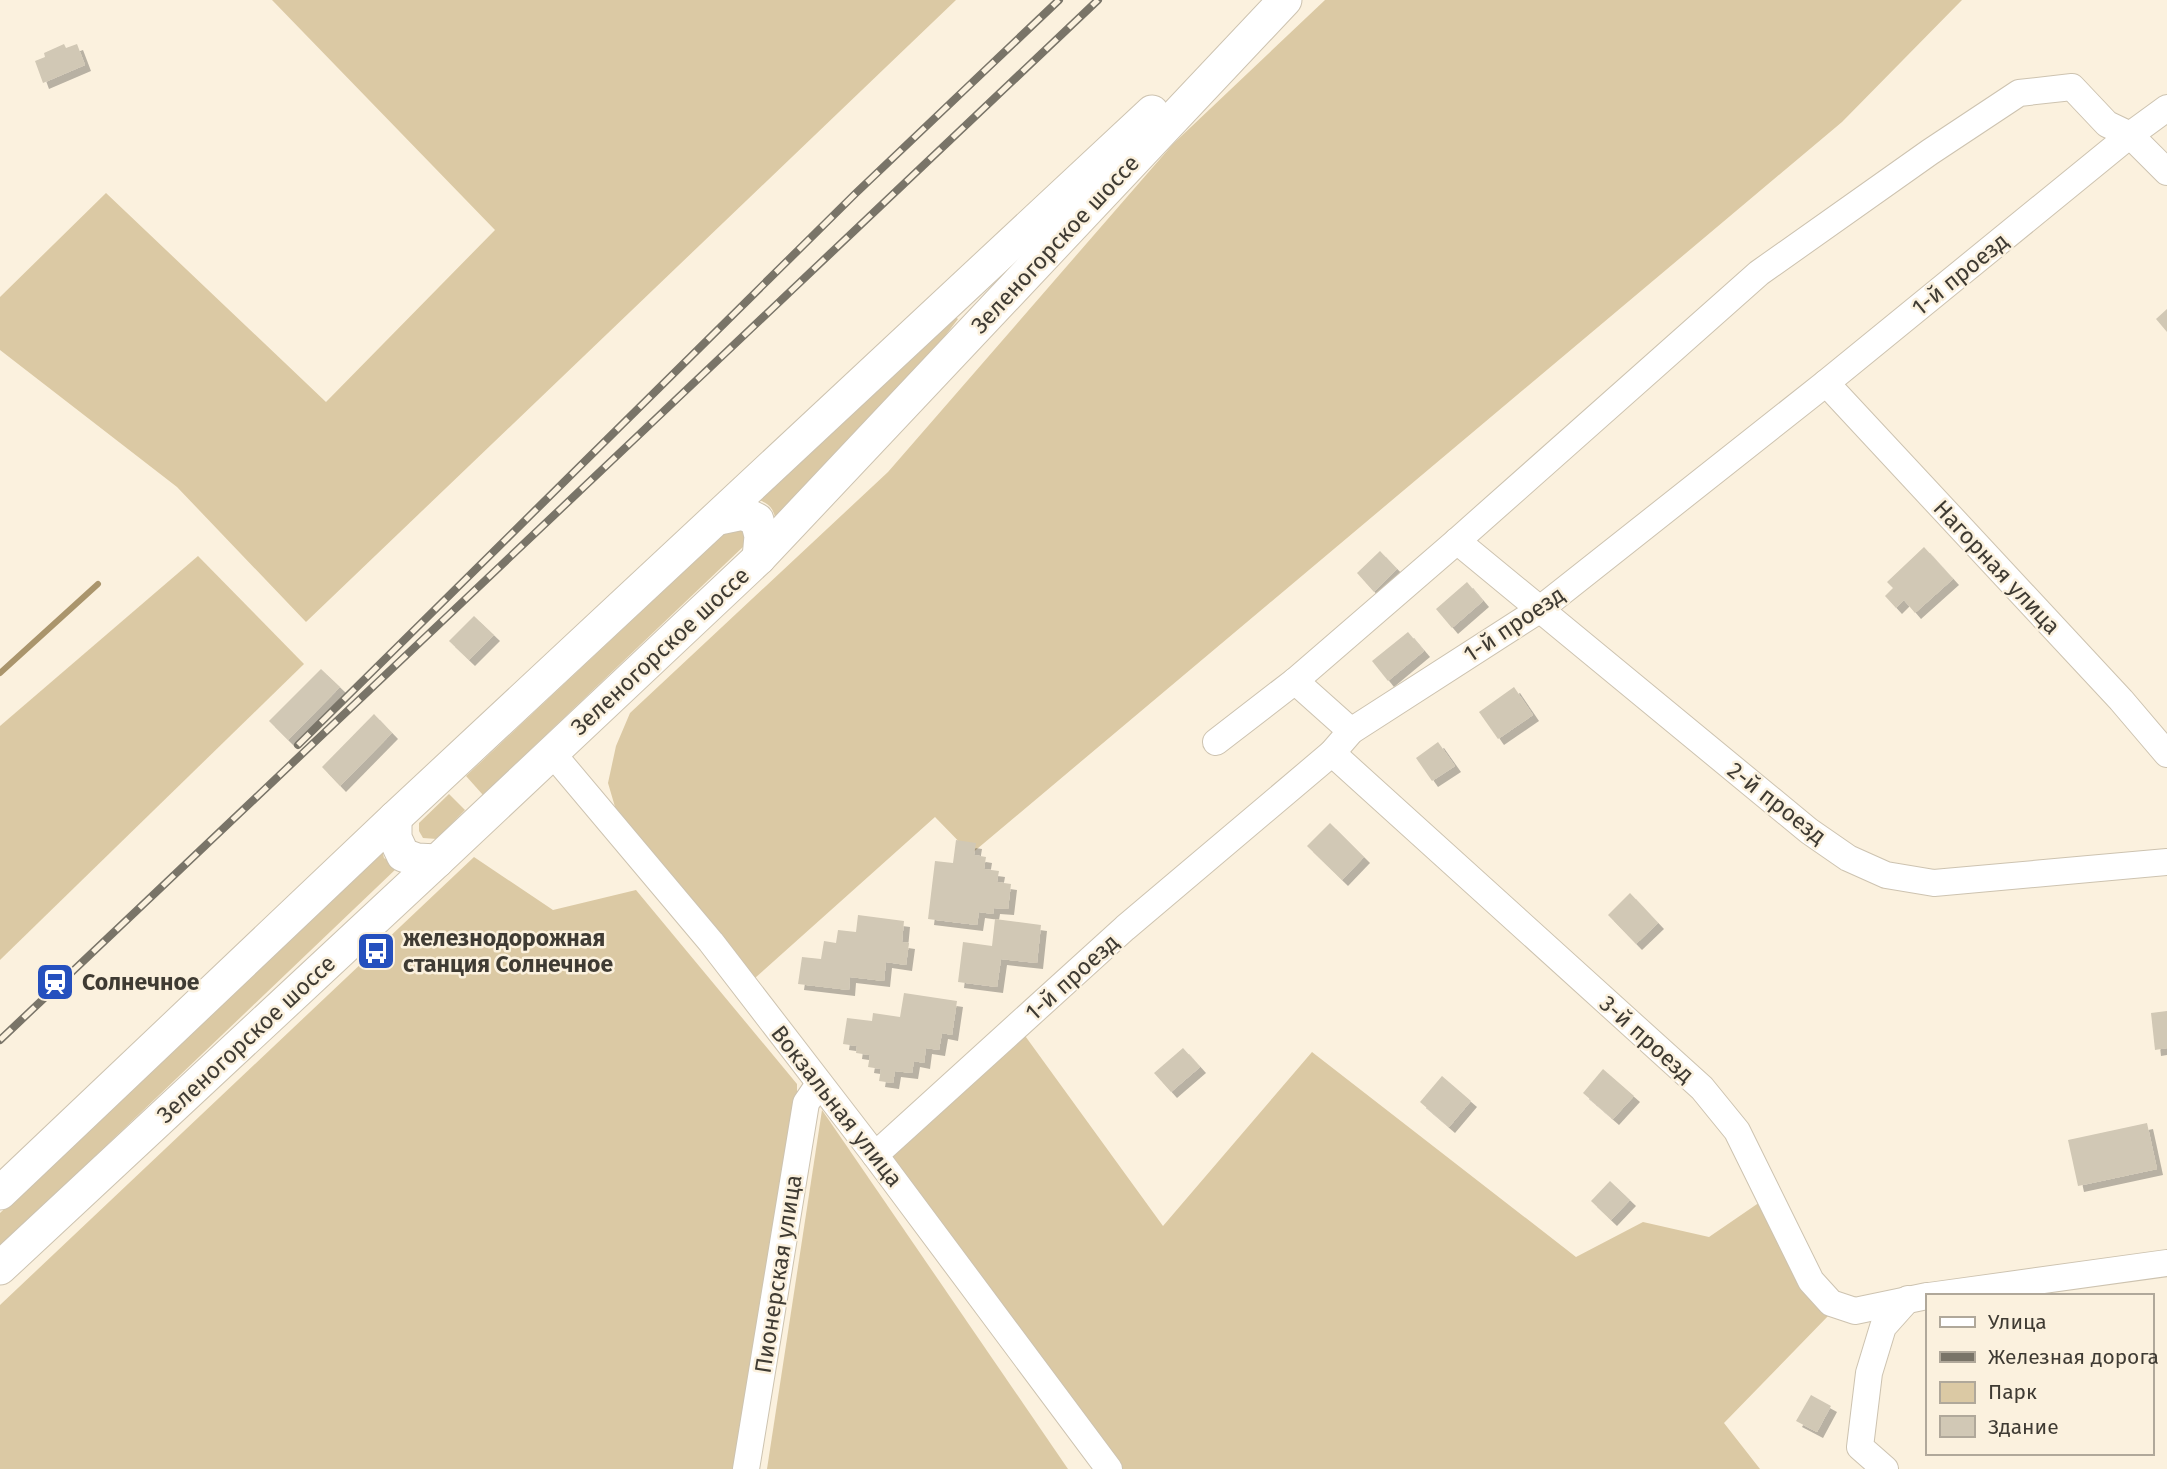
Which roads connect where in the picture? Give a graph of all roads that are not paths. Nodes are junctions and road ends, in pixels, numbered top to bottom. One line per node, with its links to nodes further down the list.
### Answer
1 (1271, 0): 7 (main road, Зеленогорское шоссе)
2 (1286, 0): 9 (main road, Зеленогорское шоссе)
3 (2167, 108): 4 (street, 1-й проезд)
4 (2130, 135): 5 (street); 6 (street, 1-й проезд); 8 (street)
5 (2167, 172)
6 (1826, 383): 10 (street, 1-й проезд); 16 (street, Нагорная улица)
7 (719, 518): 9 (main road); 17 (main road, Зеленогорское шоссе)
8 (1457, 541): 10 (street, 2-й проезд); 11 (street)
9 (759, 558): 14 (main road, Зеленогорское шоссе)
10 (1539, 610): 12 (street, 1-й проезд); 19 (street, 2-й проезд)
11 (1295, 681): 12 (street); 13 (street)
12 (1351, 731): 15 (street, 1-й проезд)
13 (1216, 742)
14 (552, 753): 18 (main road, Зеленогорское шоссе); 20 (street, Вокзальная улица)
15 (1332, 753): 21 (street, 1-й проезд); 26 (street, 3-й проезд)
16 (2167, 754)
17 (395, 818): 18 (main road); 22 (main road, Зеленогорское шоссе)
18 (437, 861): 24 (main road, Зеленогорское шоссе)
19 (2167, 862)
20 (819, 1084): 21 (street, Вокзальная улица); 27 (street, Пионерская улица)
21 (875, 1155): 28 (street, Вокзальная улица)
22 (0, 1193)
23 (2167, 1263): 25 (street, 3-й проезд)
24 (0, 1268)
25 (1944, 1294)
26 (1922, 1297): 29 (street)
27 (746, 1469)
28 (1109, 1469)
29 (1885, 1469)

